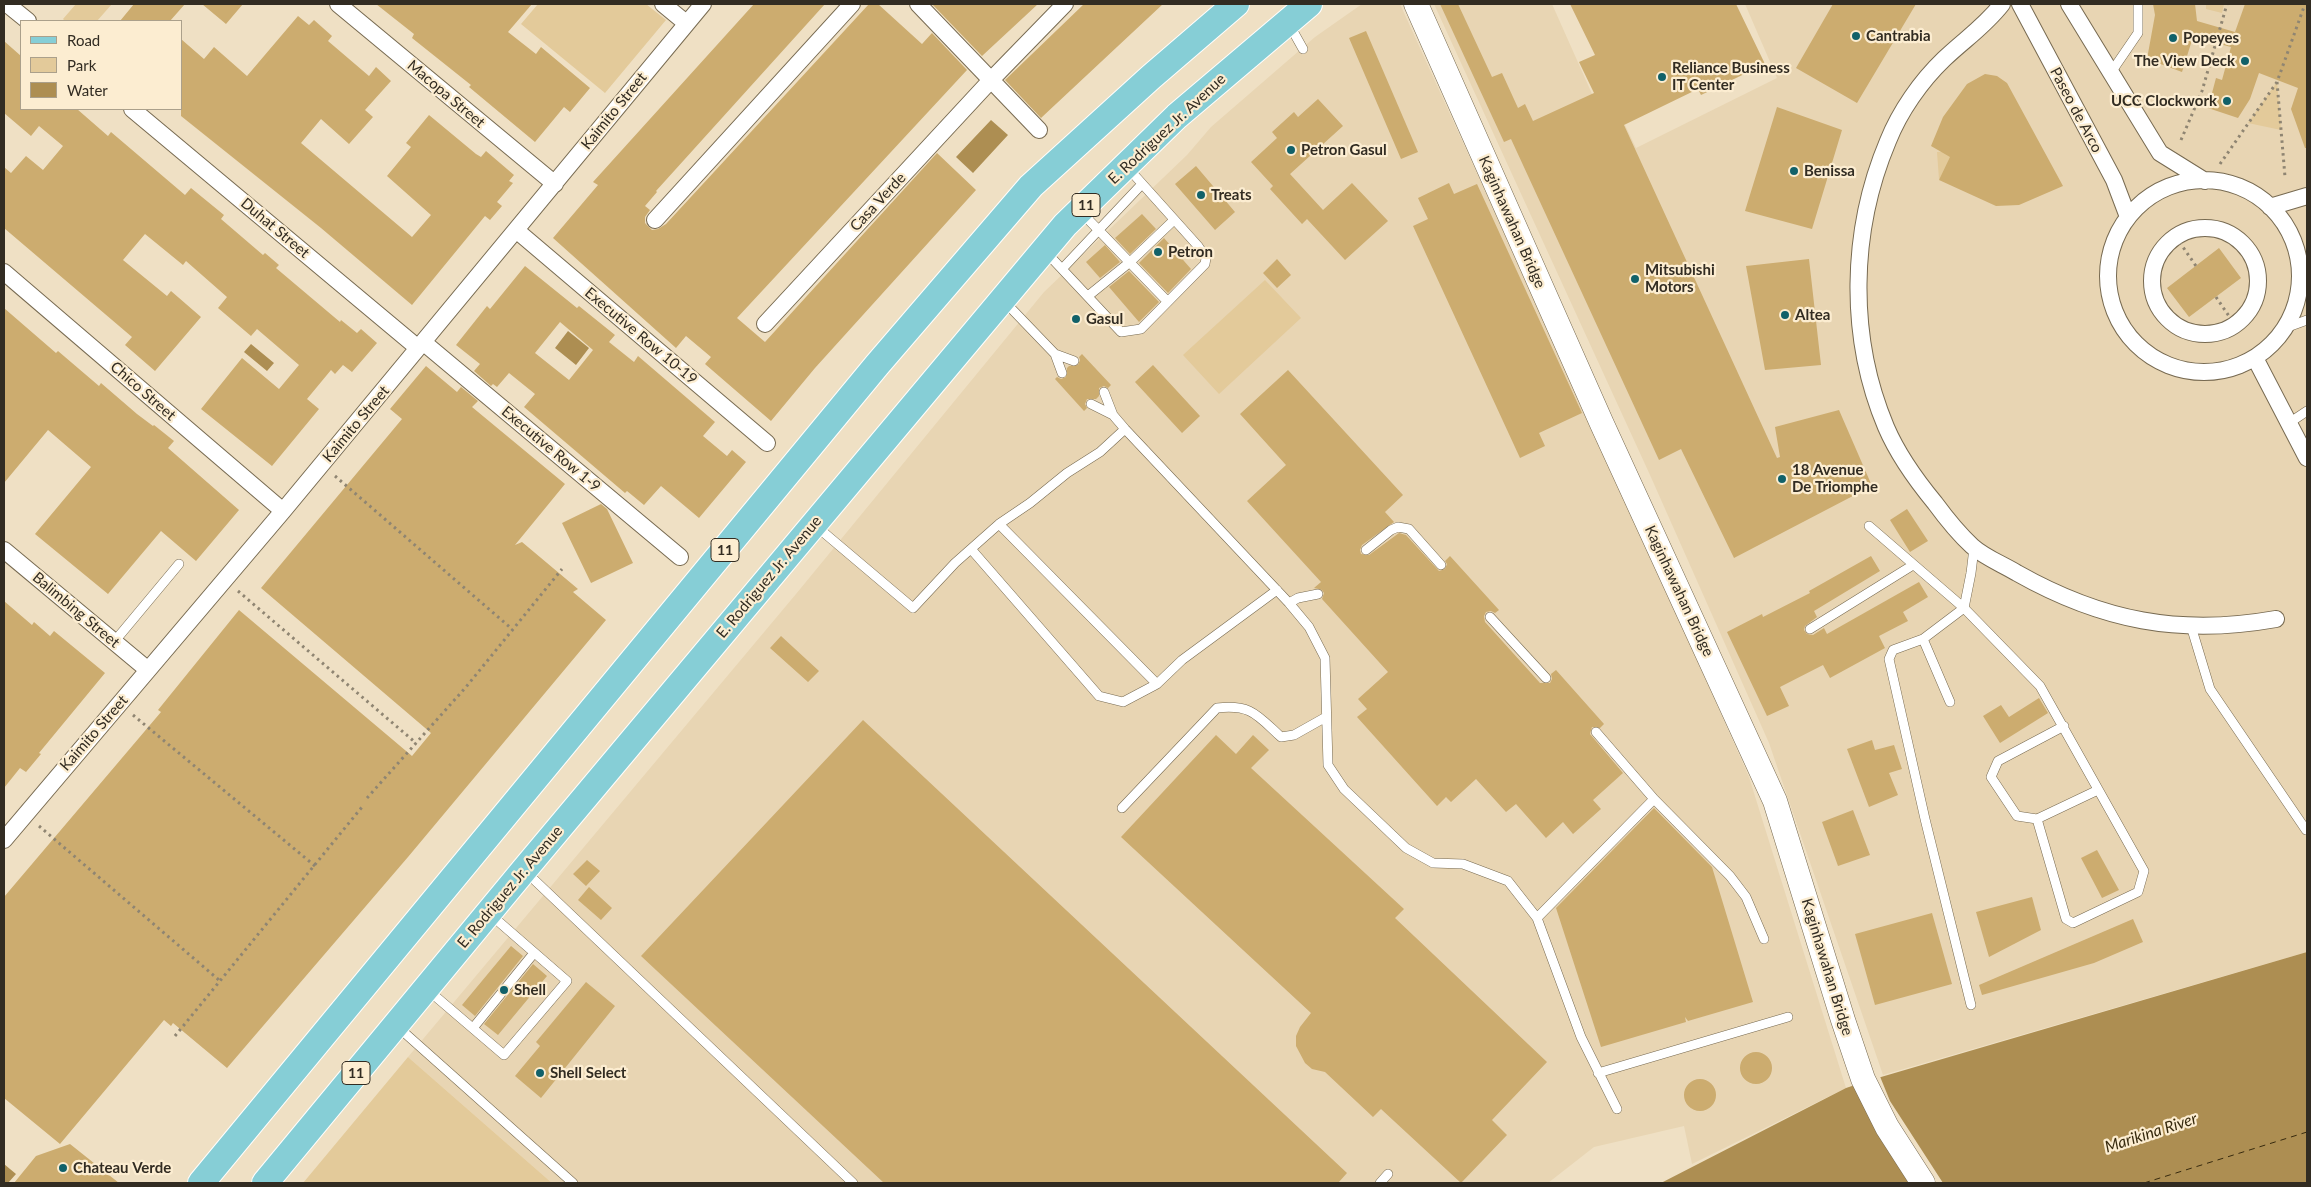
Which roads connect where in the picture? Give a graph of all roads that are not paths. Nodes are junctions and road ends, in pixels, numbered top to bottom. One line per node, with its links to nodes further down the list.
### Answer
1 (7, 4): 15 (street)
2 (338, 4): 25 (street, Macopa Street)
3 (663, 4): 17 (street)
4 (703, 4): 17 (street, Kaimito Street)
5 (852, 4): 30 (street)
6 (918, 4): 20 (street)
7 (1065, 4): 20 (street, Casa Verde)
8 (1236, 4): 107 (main road, 11)
9 (1309, 4): 16 (main road, E. Rodriguez Jr. Avenue / 11)
10 (1416, 4): 112 (main road, Kaginhawahan Bridge)
11 (2002, 4): 63 (street)
12 (2020, 4): 29 (street, Paseo de Arco)
13 (2069, 4): 19 (street)
14 (2138, 4): 19 (lane)
15 (27, 20)
16 (1287, 22): 18 (lane); 23 (main road, E. Rodriguez Jr. Avenue / 11)
17 (686, 23): 25 (street, Kaimito Street)
18 (1303, 49)
19 (2112, 71): 24 (street)
20 (991, 80): 22 (street); 44 (street, Casa Verde)
21 (133, 110): 46 (street, Duhat Street)
22 (1039, 130)
23 (1134, 175): 28 (main road, E. Rodriguez Jr. Avenue / 11); 31 (lane); 33 (lane)
24 (2205, 181): 27 (street); 29 (street)
25 (554, 184): 32 (street, Kaimito Street)
26 (2307, 196): 27 (street)
27 (2270, 207): 36 (street)
28 (1080, 211): 33 (lane); 35 (main road, E. Rodriguez Jr. Avenue / 11)
29 (2128, 218): 48 (street)
30 (655, 220)
31 (1174, 220): 37 (lane); 42 (lane)
32 (516, 230): 46 (street, Kaimito Street); 57 (street, Executive Row 10-19)
33 (1098, 230): 37 (lane); 38 (lane)
34 (2176, 237): 34 (street)
35 (1044, 250): 38 (lane); 41 (main road, E. Rodriguez Jr. Avenue / 11)
36 (2303, 256): 45 (street)
37 (1130, 262): 40 (lane); 42 (lane)
38 (1062, 269): 40 (lane)
39 (4, 272): 59 (street, Chico Street)
40 (1088, 296): 42 (lane)
41 (1002, 299): 47 (lane); 60 (main road, E. Rodriguez Jr. Avenue / 11)
42 (1167, 302)
43 (2307, 320): 45 (lane)
44 (765, 324)
45 (2286, 328): 48 (street)
46 (420, 345): 59 (street, Kaimito Street); 67 (street, Executive Row 1-9)
47 (1055, 354): 49 (lane); 50 (lane)
48 (2255, 358): 55 (street)
49 (1074, 361)
50 (1062, 373)
51 (1104, 392): 54 (lane)
52 (1091, 404): 54 (lane)
53 (2307, 411): 55 (lane)
54 (1113, 414): 56 (lane)
55 (2289, 423): 58 (street)
56 (1125, 430): 61 (lane); 71 (lane)
57 (767, 443)
58 (2306, 455)
59 (283, 511): 81 (street, Kaimito Street)
60 (814, 524): 64 (lane); 94 (main road, E. Rodriguez Jr. Avenue / 11)
61 (999, 524): 64 (lane); 83 (lane)
62 (1869, 526): 70 (lane)
63 (1974, 548): 74 (lane); 77 (street)
64 (971, 549): 83 (lane)
65 (4, 550): 80 (street, Balimbing Street)
66 (1366, 550): 69 (lane)
67 (680, 557)
68 (179, 564): 80 (lane)
69 (1441, 565)
70 (1913, 565): 74 (lane); 78 (lane)
71 (1277, 590): 73 (lane); 83 (lane)
72 (1318, 594): 73 (lane)
73 (1289, 603): 85 (lane)
74 (1964, 608): 79 (lane); 86 (lane)
75 (1490, 617): 82 (lane)
76 (2276, 619): 77 (street)
77 (2191, 626): 92 (lane)
78 (1810, 629)
79 (1924, 639): 84 (lane); 100 (lane)
80 (114, 642): 81 (street, Balimbing Street)
81 (148, 670): 93 (street, Kaimito Street)
82 (1546, 678)
83 (1157, 684)
84 (1950, 702)
85 (1326, 717): 90 (lane); 96 (lane)
86 (2064, 726): 88 (lane); 91 (lane)
87 (1596, 732): 89 (lane)
88 (2098, 790): 91 (lane); 91 (lane)
89 (1654, 799): 96 (lane); 97 (lane)
90 (1122, 808)
91 (2037, 819)
92 (2306, 830)
93 (5, 836)
94 (524, 870): 95 (main road, E. Rodriguez Jr. Avenue / 11); 110 (lane)
95 (488, 913): 98 (lane); 99 (main road, E. Rodriguez Jr. Avenue / 11)
96 (1537, 918): 104 (lane)
97 (1764, 939)
98 (534, 953): 103 (lane); 103 (lane)
99 (426, 989): 102 (main road, E. Rodriguez Jr. Avenue / 11); 103 (lane)
100 (1971, 1005)
101 (1788, 1017): 104 (lane)
102 (396, 1025): 108 (main road, E. Rodriguez Jr. Avenue / 11); 109 (lane)
103 (473, 1028)
104 (1598, 1073): 105 (lane)
105 (1617, 1109)
106 (1388, 1174): 111 (lane)
107 (201, 1183)
108 (265, 1183)
109 (573, 1183)
110 (853, 1183)
111 (1380, 1183)
112 (1923, 1183)

